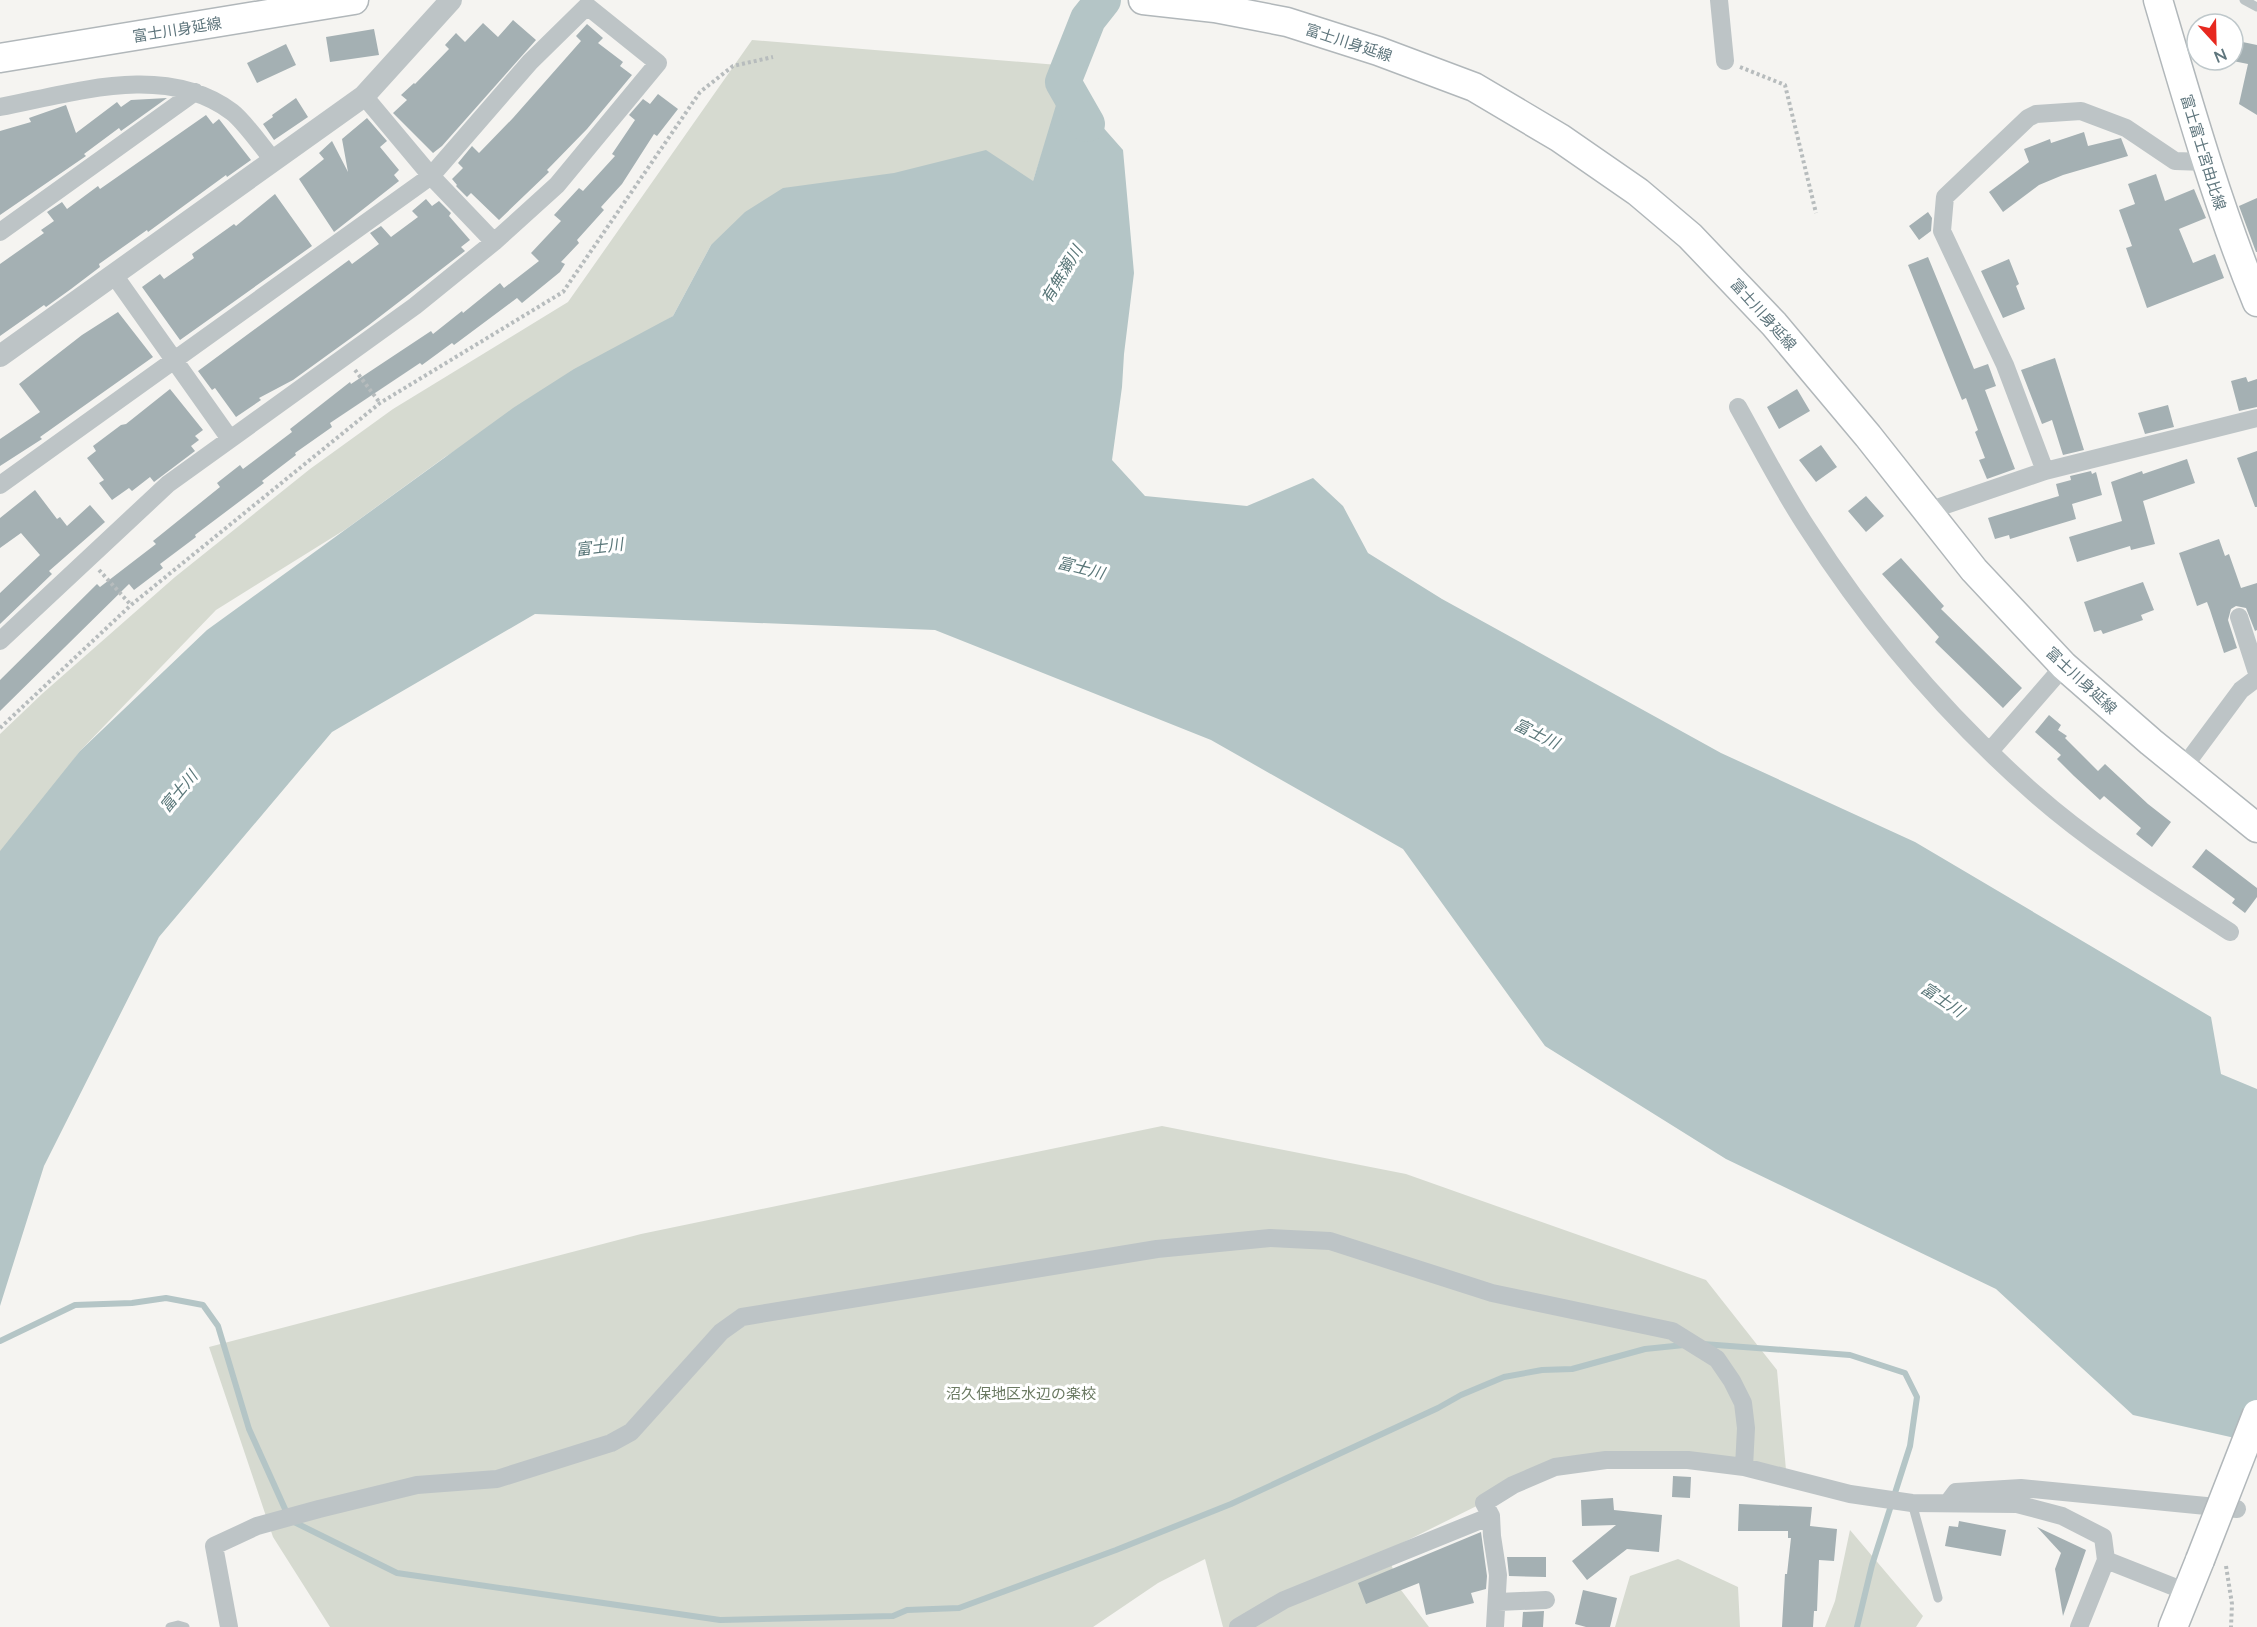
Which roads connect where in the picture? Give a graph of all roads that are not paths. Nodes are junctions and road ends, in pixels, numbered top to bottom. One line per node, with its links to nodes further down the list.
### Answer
1 (354, 0): 7 (main road, 富士川身延線)
2 (1143, 0): 8 (main road, 富士川身延線)
3 (1719, 0): 11 (street)
4 (2158, 0): 16 (main road, 富士富士宮由比線)
5 (2244, 0): 9 (lane)
6 (450, 1): 13 (street)
7 (310, 3): 10 (main road, 富士川身延線)
8 (1220, 5): 29 (main road, 富士川身延線)
9 (2257, 6)
10 (0, 58)
11 (1725, 61)
12 (195, 92): 14 (street); 15 (street); 18 (street)
13 (364, 96): 15 (street); 17 (street)
14 (0, 107)
15 (274, 161): 20 (street)
16 (2206, 162): 21 (main road, 富士富士宮由比線); 27 (street)
17 (431, 176): 19 (street); 19 (street); 23 (street)
18 (0, 232)
19 (494, 242): 26 (street)
20 (114, 275): 22 (street); 23 (street)
21 (2257, 302)
22 (0, 357)
23 (174, 361): 26 (street); 28 (street)
24 (1738, 407): 35 (street)
25 (2257, 418): 27 (street)
26 (230, 439): 31 (street)
27 (2045, 471): 29 (street)
28 (0, 485)
29 (1928, 510): 32 (main road, 富士川身延線)
30 (2239, 617): 33 (street)
31 (0, 641)
32 (2064, 666): 35 (street); 36 (main road, 富士川身延線)
33 (2257, 673)
34 (2257, 678): 36 (street)
35 (1990, 751): 38 (street)
36 (2183, 768): 37 (main road, 富士川身延線)
37 (2257, 828)
38 (2230, 932)
39 (2257, 1414): 46 (main road, bridge)
40 (1744, 1467): 41 (street); 44 (street); 52 (street)
41 (1912, 1503): 42 (street); 47 (lane)
42 (1948, 1504): 43 (street); 45 (street)
43 (2237, 1509)
44 (1491, 1516): 49 (street); 53 (street)
45 (2106, 1560): 46 (street); 55 (street)
46 (2187, 1592): 56 (main road)
47 (1938, 1598)
48 (1546, 1600): 49 (street)
49 (1497, 1602): 54 (street)
50 (170, 1627): 51 (lane)
51 (185, 1627)
52 (229, 1627)
53 (1238, 1627)
54 (1495, 1627)
55 (2079, 1627)
56 (2173, 1627)

